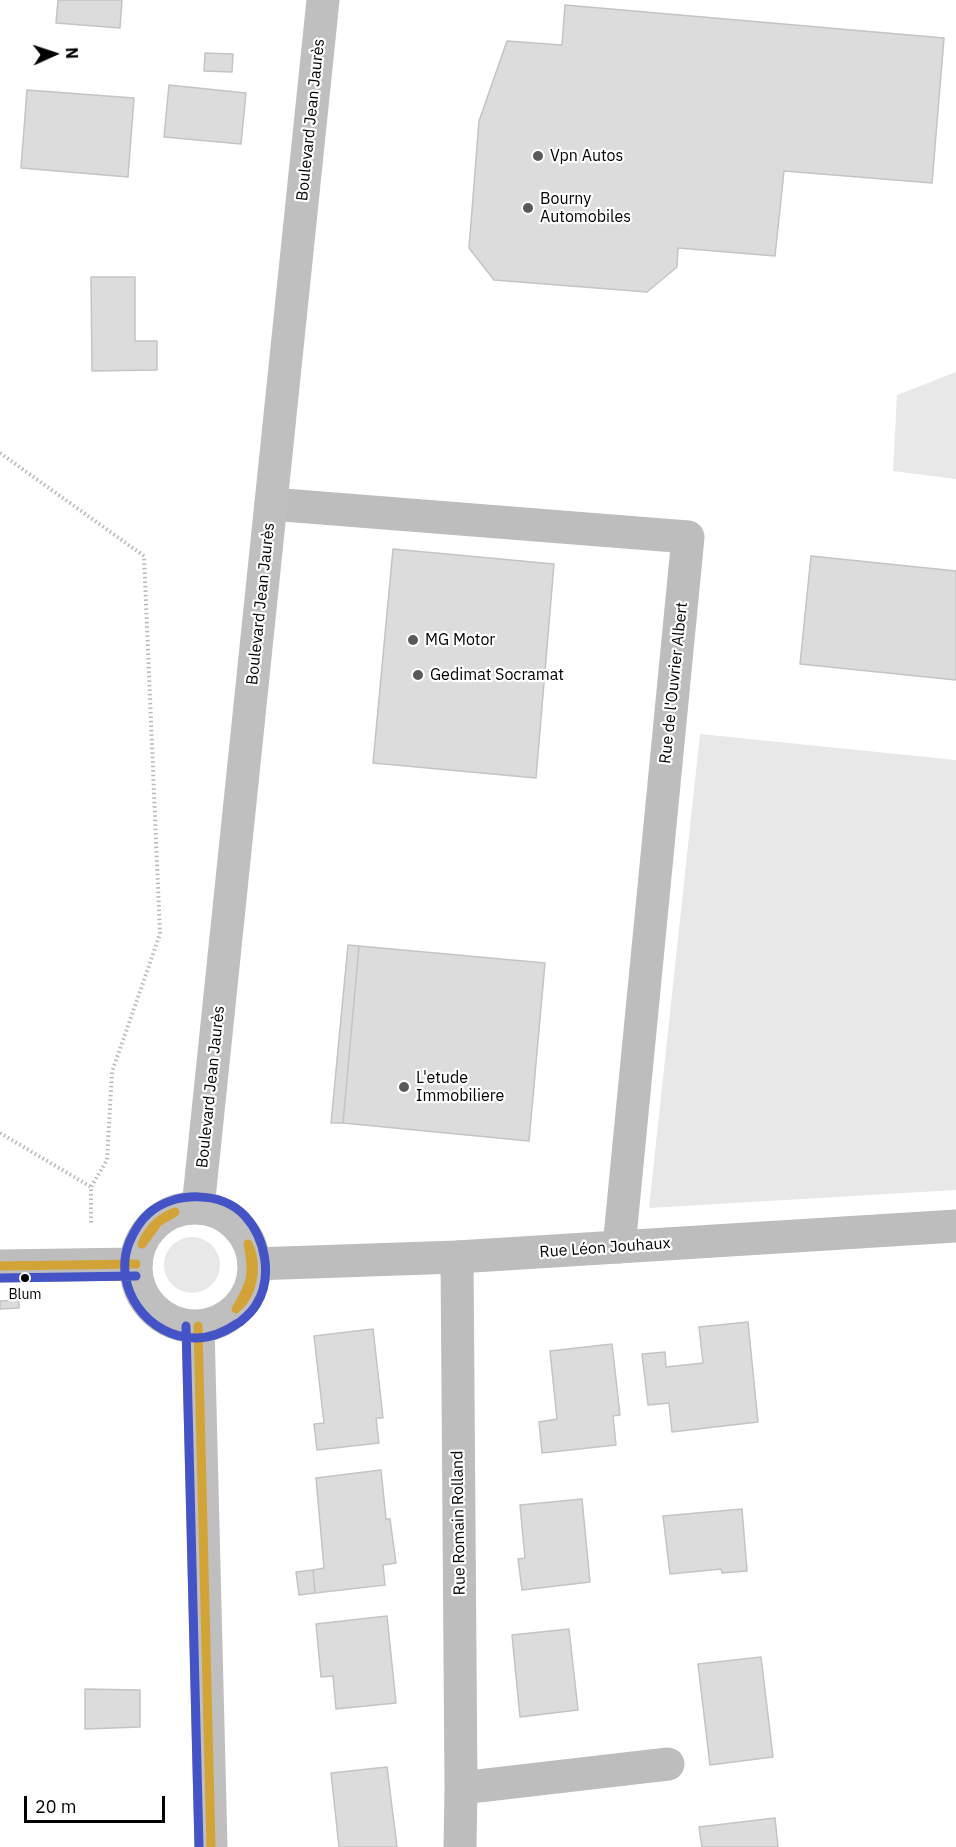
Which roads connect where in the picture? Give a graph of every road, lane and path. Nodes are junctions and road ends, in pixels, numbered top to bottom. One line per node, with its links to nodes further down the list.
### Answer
1 (323, 0): 3 (main road, Boulevard Jean Jaurès)
2 (0, 453): 5 (path)
3 (271, 504): 6 (main road, Boulevard Jean Jaurès); 9 (street, Rue de l'Ouvrier Albert)
4 (0, 1133): 5 (path)
5 (91, 1187): 7 (path)
6 (198, 1208): 11 (main road); 12 (main road)
7 (91, 1225)
8 (956, 1226): 9 (street, Rue Léon Jouhaux)
9 (619, 1247): 10 (street, Rue Léon Jouhaux)
10 (457, 1257): 12 (street, Rue Léon Jouhaux); 16 (street, Rue Romain Rolland)
11 (136, 1264): 13 (street); 14 (main road)
12 (254, 1264): 14 (main road)
13 (0, 1266)
14 (198, 1326): 17 (main road)
15 (668, 1764): 16 (street)
16 (461, 1788): 18 (street, Rue Romain Rolland)
17 (211, 1847)
18 (460, 1847)

